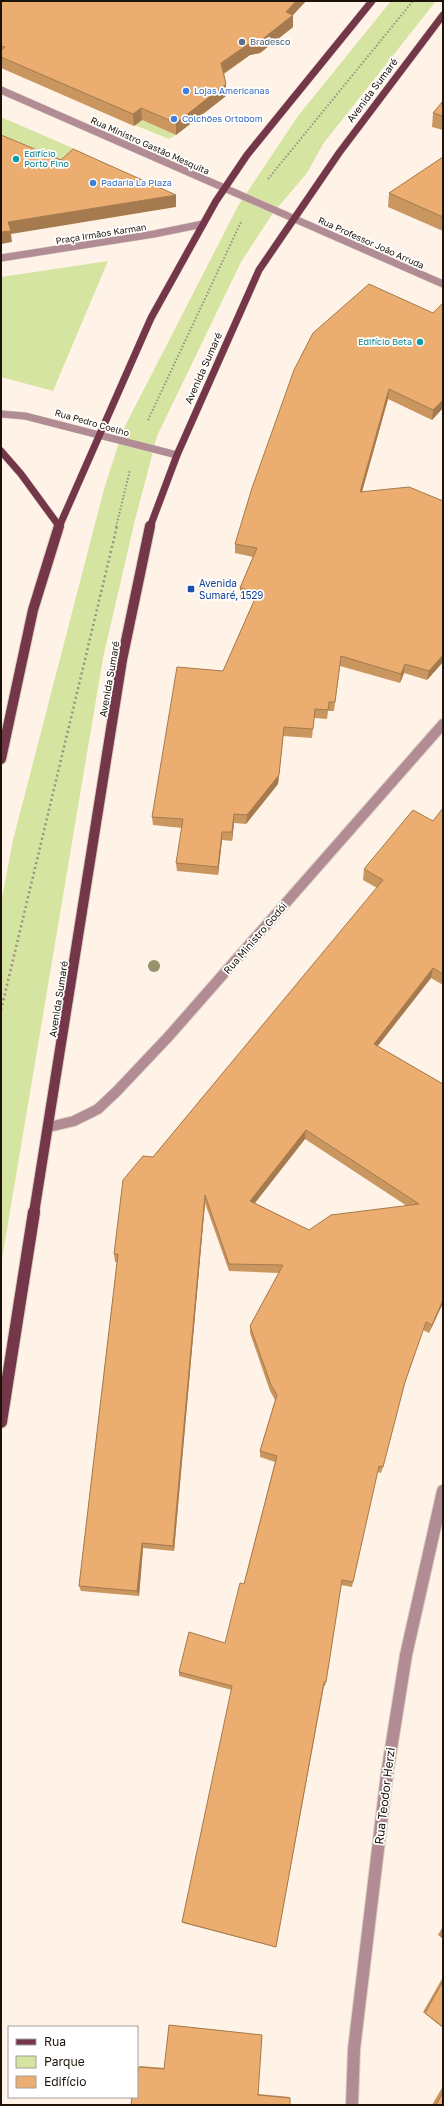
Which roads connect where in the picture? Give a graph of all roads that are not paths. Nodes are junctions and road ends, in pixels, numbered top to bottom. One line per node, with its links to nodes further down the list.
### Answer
1 (372, 1): 4 (main road)
2 (443, 15): 5 (main road, Avenida Sumaré)
3 (1, 90): 4 (street, Rua Ministro Gastão Mesquita)
4 (225, 188): 5 (street, Rua Ministro Gastão Mesquita); 6 (main road)
5 (293, 218): 8 (street, Rua Professor João Arruda); 12 (main road, Avenida Sumaré)
6 (203, 224): 7 (street, Praça Irmãos Karman); 10 (main road)
7 (1, 258)
8 (443, 284)
9 (1, 414): 10 (street, Rua Pedro Coelho)
10 (99, 435): 12 (street, Rua Pedro Coelho); 13 (main road)
11 (1, 451): 13 (main road)
12 (177, 455): 16 (main road, Avenida Sumaré)
13 (59, 526): 15 (main road)
14 (443, 724): 16 (street, Rua Ministro Godói)
15 (1, 759)
16 (48, 1127): 17 (main road, Avenida Sumaré)
17 (1, 1422)
18 (443, 1491): 19 (street, Rua Teodor Herzi)
19 (352, 2105)

